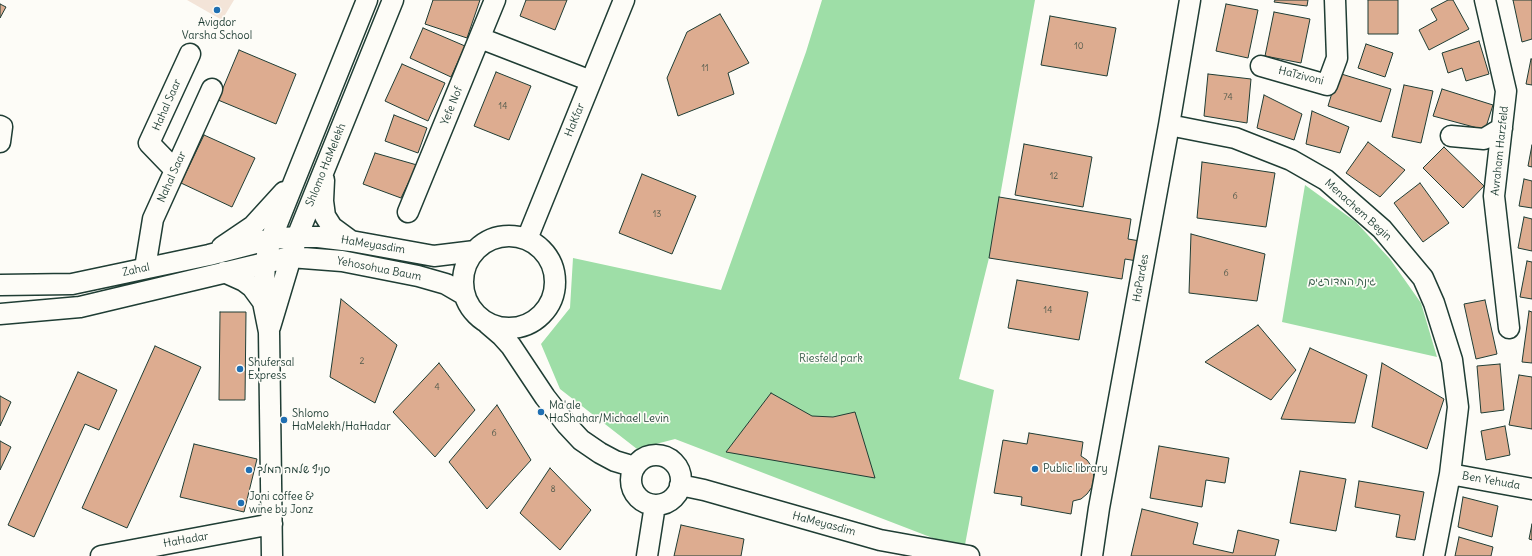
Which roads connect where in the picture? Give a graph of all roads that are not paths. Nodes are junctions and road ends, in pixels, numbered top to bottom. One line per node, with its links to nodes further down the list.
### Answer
1 (367, 0): 20 (street, Shlomo HaMelekh)
2 (393, 0): 18 (street, Shlomo HaMelekh)
3 (495, 0): 8 (street, Yefe Nof)
4 (624, 0): 11 (street, HaKfar)
5 (1190, 0): 13 (street, HaPardes)
6 (1335, 0): 10 (street, HaTzivoni)
7 (1485, 0): 15 (street, Avraham Harzfeld)
8 (480, 38): 11 (street); 21 (street, Yefe Nof)
9 (190, 54): 19 (street, Hahal Saar)
10 (1261, 66)
11 (591, 81): 24 (street, HaKfar)
12 (212, 89): 19 (street, Nahal Saar)
13 (1169, 125): 42 (street, Menachem Begin); 51 (street, HaPardes)
14 (0, 126): 17 (street)
15 (1502, 128): 16 (street); 38 (street, Avraham Harzfeld)
16 (1451, 136)
17 (0, 142)
18 (327, 162): 22 (street, Shlomo HaMelekh); 25 (street)
19 (175, 170): 30 (street, Nahal Saar)
20 (298, 172): 23 (street, Shlomo HaMelekh); 27 (street)
21 (408, 212)
22 (297, 237): 23 (street, HaMeyasdim); 25 (street, HaMeyasdim); 28 (street, Shlomo HaMelekh)
23 (271, 239): 27 (street, Zahal); 29 (street, Shlomo HaMelekh)
24 (527, 239): 26 (street); 37 (street)
25 (351, 241): 26 (street, HaMeyasdim)
26 (475, 251): 33 (street)
27 (209, 255): 30 (street, Zahal)
28 (290, 257): 29 (street); 33 (street, Yehosohua Baum); 39 (street, Shlomo HaMelekh)
29 (265, 263): 31 (street, Zahal); 34 (street, Shlomo HaMelekh)
30 (145, 268): 32 (street, Zahal)
31 (224, 272): 34 (street); 35 (street, Zahal)
32 (0, 285)
33 (465, 295): 36 (street)
34 (263, 302): 39 (street, Shlomo HaMelekh)
35 (0, 314)
36 (480, 318): 37 (street); 40 (street)
37 (533, 322): 40 (street)
38 (1509, 328)
39 (269, 332): 46 (street, Shlomo HaMelekh)
40 (527, 370): 41 (street)
41 (635, 467): 43 (street); 45 (street)
42 (1450, 474): 44 (street, Ben Yehuda); 52 (street, Menachem Begin)
43 (680, 485): 45 (street); 50 (street, HaMeyasdim)
44 (1532, 489)
45 (655, 505): 49 (street)
46 (272, 524): 47 (street, HaHadar); 48 (street, Shlomo HaMelekh)
47 (103, 556)
48 (272, 556)
49 (647, 556)
50 (969, 556)
51 (1092, 556)
52 (1434, 556)

